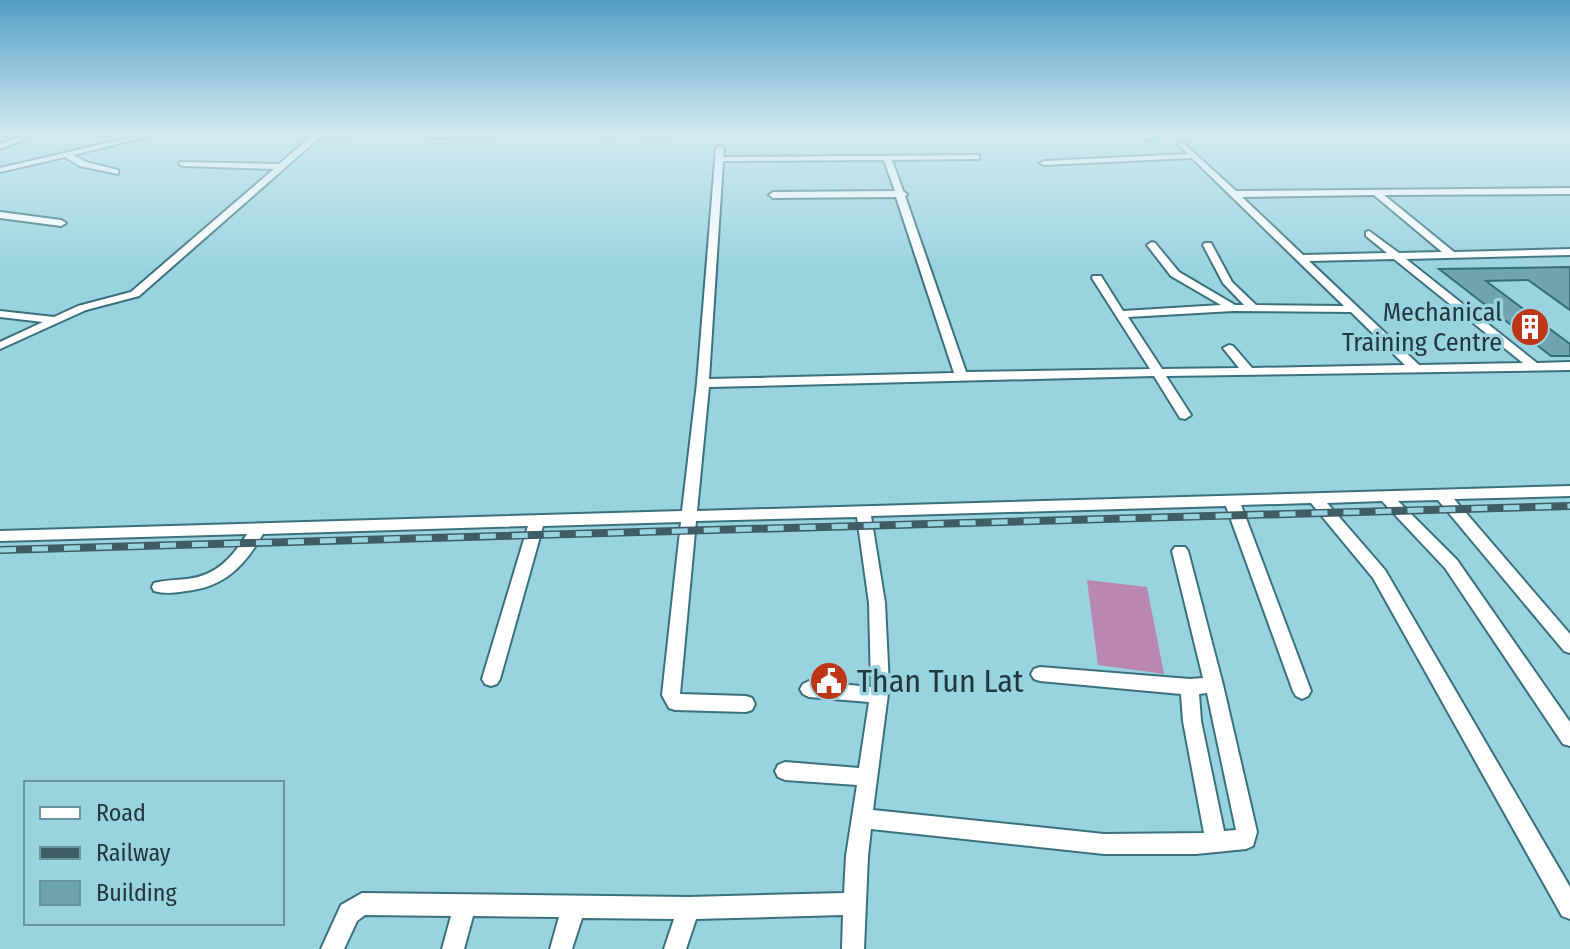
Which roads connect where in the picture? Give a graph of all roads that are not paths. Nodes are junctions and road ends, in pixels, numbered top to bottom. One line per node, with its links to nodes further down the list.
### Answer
1 (266, 179): 25 (street)
2 (717, 179): 34 (street)
3 (897, 179): 7 (street)
4 (1219, 179): 8 (street)
5 (1570, 191): 6 (street)
6 (1376, 193): 8 (street); 16 (street)
7 (903, 194): 9 (street); 33 (street)
8 (1234, 194): 18 (street)
9 (773, 195)
10 (0, 215): 11 (street)
11 (61, 223)
12 (1369, 234): 17 (street)
13 (1152, 245): 20 (street)
14 (1208, 245): 21 (street)
15 (1570, 252): 16 (street)
16 (1452, 255): 17 (street)
17 (1396, 256): 18 (street); 29 (street)
18 (1300, 258): 22 (street)
19 (1097, 278): 24 (street)
20 (1233, 308): 21 (street); 24 (street)
21 (1254, 309): 22 (street)
22 (1354, 309): 30 (street)
23 (0, 314): 25 (street)
24 (1121, 314): 32 (street)
25 (57, 320): 26 (street)
26 (0, 346)
27 (1229, 348): 31 (street)
28 (1570, 366): 29 (street)
29 (1535, 367): 30 (street)
30 (1416, 369): 31 (street)
31 (1248, 371): 32 (street)
32 (1157, 373): 33 (street); 35 (street)
33 (961, 376): 34 (street)
34 (703, 383): 42 (street)
35 (1185, 415)
36 (1570, 491): 37 (street)
37 (1442, 495): 38 (street); 48 (street)
38 (1385, 496): 39 (street); 57 (street)
39 (1314, 497): 40 (street); 66 (street)
40 (1231, 499): 41 (street); 54 (street)
41 (863, 510): 42 (street); 55 (street)
42 (689, 515): 43 (street); 56 (street)
43 (537, 522): 44 (street); 50 (street)
44 (258, 529): 45 (street); 47 (street)
45 (0, 536)
46 (1180, 551): 51 (street)
47 (160, 587)
48 (1570, 646)
49 (1040, 674): 52 (street)
50 (491, 679)
51 (1214, 685): 52 (street); 61 (street)
52 (1190, 687): 61 (street)
53 (809, 689): 55 (street)
54 (1302, 691)
55 (879, 695): 59 (street)
56 (746, 704)
57 (1570, 738)
58 (785, 771): 59 (street)
59 (865, 777): 60 (street)
60 (861, 818): 61 (street); 63 (street)
61 (1216, 843)
62 (465, 904): 64 (street); 67 (street); 68 (street)
63 (853, 904): 65 (street); 71 (street)
64 (574, 906): 65 (street); 69 (street)
65 (689, 908): 70 (street)
66 (1570, 908)
67 (332, 949)
68 (453, 949)
69 (561, 949)
70 (675, 949)
71 (853, 949)

